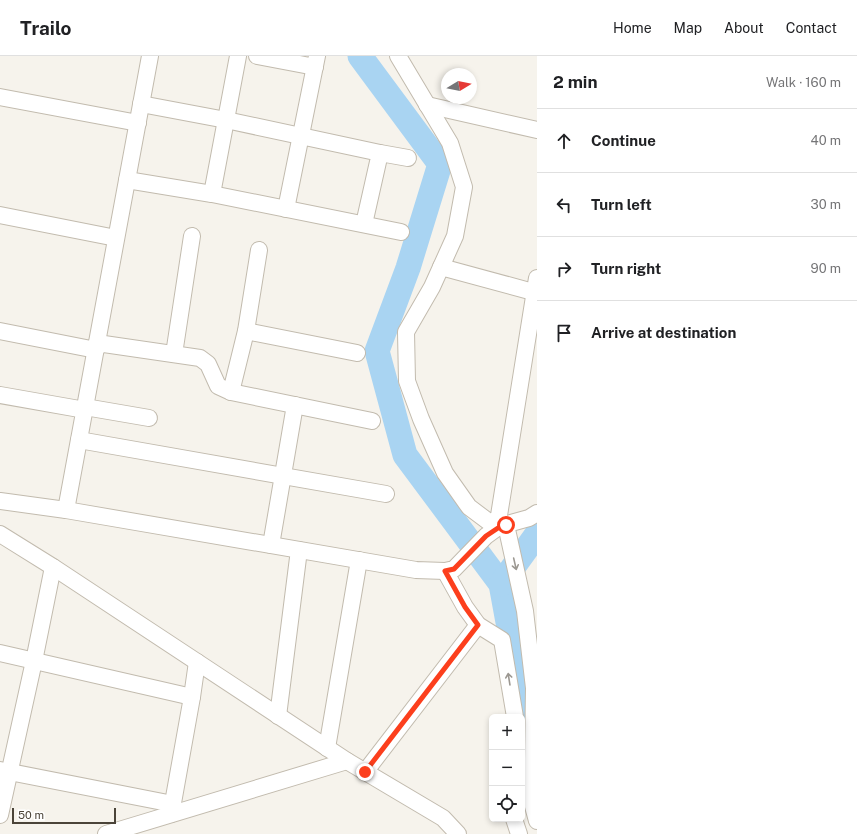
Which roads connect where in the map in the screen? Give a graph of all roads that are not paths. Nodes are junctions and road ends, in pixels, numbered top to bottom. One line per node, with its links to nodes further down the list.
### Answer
1 (150, 56): 7 (street)
2 (238, 56): 9 (street)
3 (257, 56): 5 (street)
4 (398, 56): 8 (street)
5 (316, 62): 12 (street)
6 (0, 97): 10 (street)
7 (141, 104): 9 (street); 10 (street)
8 (428, 105): 11 (street); 24 (street)
9 (226, 120): 12 (street); 16 (street)
10 (138, 123): 15 (street)
11 (537, 130)
12 (301, 135): 13 (street); 17 (street)
13 (380, 153): 14 (street); 19 (street)
14 (408, 158)
15 (127, 180): 16 (street); 22 (street)
16 (212, 194): 17 (street)
17 (286, 209): 19 (street)
18 (0, 215): 22 (street)
19 (364, 224): 20 (street)
20 (401, 232)
21 (192, 236): 30 (street)
22 (116, 238): 28 (street)
23 (259, 250): 27 (street)
24 (441, 267): 25 (street); 43 (street)
25 (536, 288): 43 (street)
26 (0, 331): 28 (street)
27 (246, 331): 29 (street); 31 (street)
28 (96, 346): 30 (street); 34 (street)
29 (357, 353)
30 (174, 354): 31 (street)
31 (231, 392): 33 (street)
32 (0, 395): 34 (street)
33 (295, 405): 36 (street); 38 (street)
34 (85, 408): 35 (street); 37 (street)
35 (149, 418)
36 (372, 422)
37 (79, 440): 38 (street); 41 (street)
38 (283, 476): 39 (street); 45 (street)
39 (386, 494)
40 (0, 501): 41 (street)
41 (66, 510): 45 (street)
42 (537, 513): 43 (street)
43 (499, 529): 49 (street); 64 (street, one-way to 64)
44 (0, 534): 48 (street)
45 (271, 546): 46 (street)
46 (299, 550): 47 (street); 56 (street)
47 (359, 560): 49 (street); 57 (street)
48 (53, 567): 52 (street); 53 (street)
49 (450, 570): 50 (street)
50 (478, 625): 55 (street, one-way to 50); 60 (street)
51 (0, 653): 52 (street)
52 (34, 661): 54 (street); 59 (street)
53 (197, 662): 54 (street); 56 (street)
54 (192, 697): 61 (street)
55 (514, 714)
56 (278, 716): 57 (street)
57 (327, 748): 58 (street)
58 (347, 761): 60 (street); 61 (street)
59 (5, 771): 61 (street); 62 (street)
60 (365, 772): 66 (street)
61 (172, 809): 65 (street)
62 (0, 816)
63 (515, 822): 67 (street)
64 (537, 822)
65 (106, 834)
66 (458, 834)
67 (519, 834)

